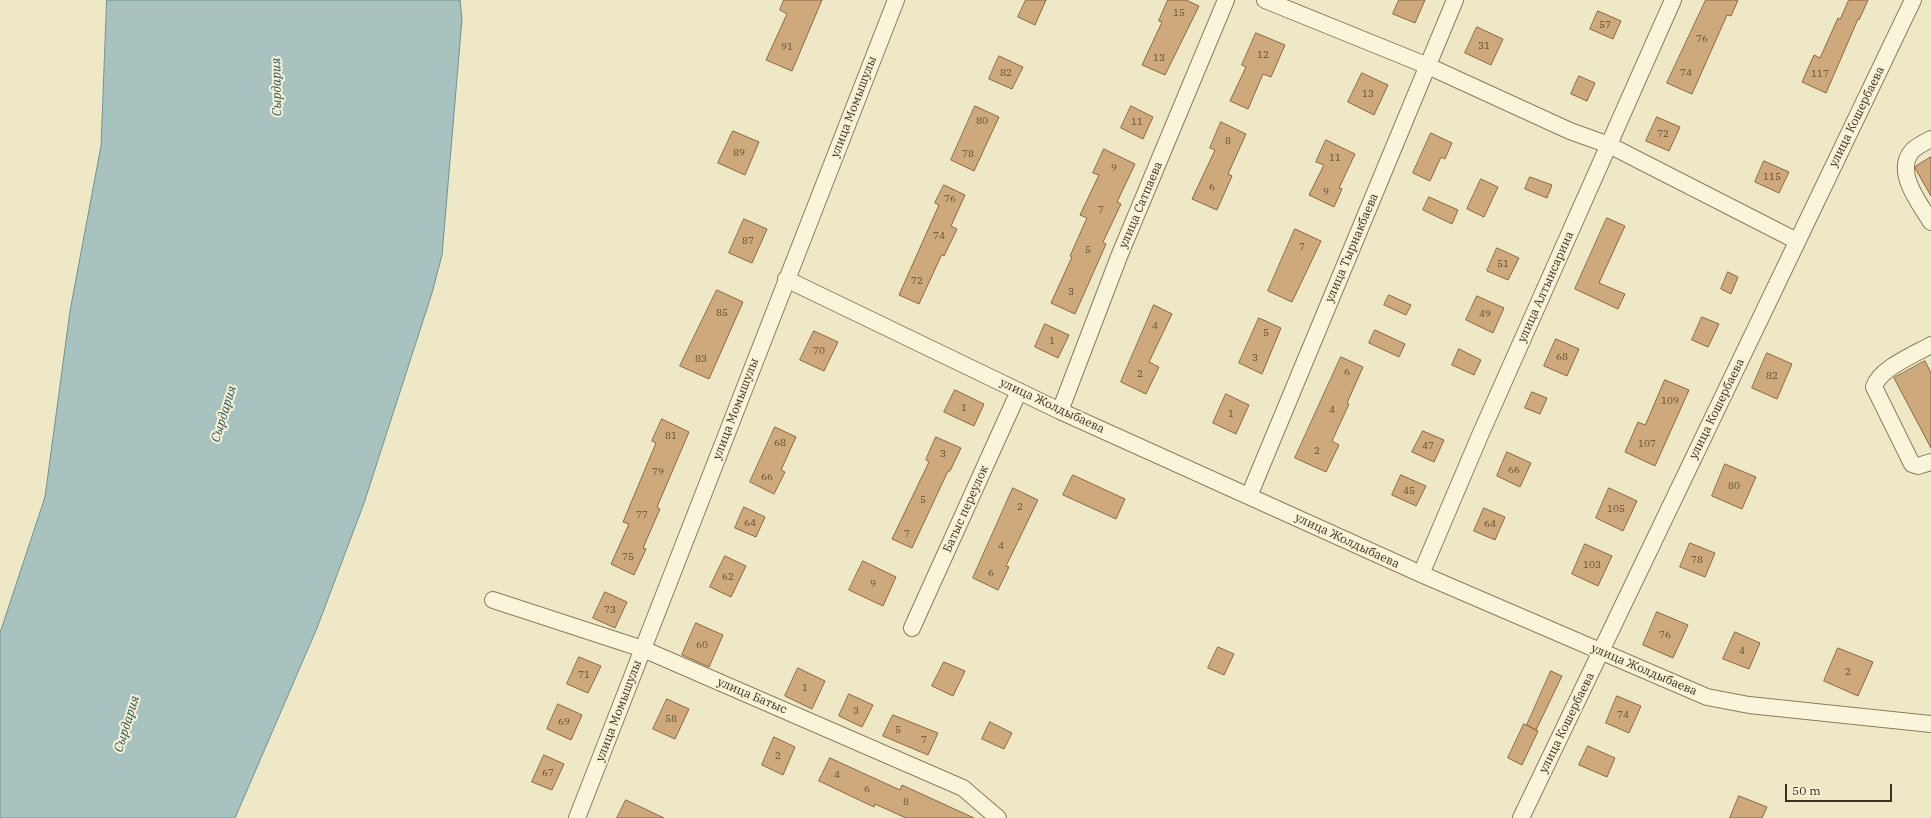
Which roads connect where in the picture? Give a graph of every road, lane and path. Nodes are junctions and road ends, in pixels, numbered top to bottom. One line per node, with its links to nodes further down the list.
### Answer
1 (896, 0): 12 (street, улица Момышулы)
2 (1226, 0): 15 (street, улица Сатпаева)
3 (1265, 0): 7 (street)
4 (1456, 0): 7 (street, улица Тырнакбаева)
5 (1673, 0): 9 (street, улица Алтынсарина)
6 (1913, 0): 11 (street, улица Кошербаева)
7 (1428, 66): 9 (street); 17 (street, улица Тырнакбаева)
8 (1931, 139): 10 (street)
9 (1609, 145): 11 (street); 18 (street, улица Алтынсарина)
10 (1931, 222)
11 (1798, 241): 22 (street, улица Кошербаева)
12 (786, 279): 14 (street, улица Жолдыбаева); 21 (street, улица Момышулы)
13 (1931, 345): 16 (street)
14 (1019, 391): 15 (street, улица Жолдыбаева); 20 (street, Батыс переулок)
15 (1060, 411): 17 (street, улица Жолдыбаева)
16 (1931, 462)
17 (1249, 496): 18 (street, улица Жолдыбаева)
18 (1421, 574): 22 (street, улица Жолдыбаева)
19 (493, 600): 21 (street, улица Батыс)
20 (912, 628)
21 (643, 650): 24 (street, улица Момышулы); 25 (street, улица Батыс)
22 (1601, 651): 23 (street, улица Жолдыбаева); 26 (street, улица Кошербаева)
23 (1931, 724)
24 (577, 818)
25 (998, 818)
26 (1521, 818)

